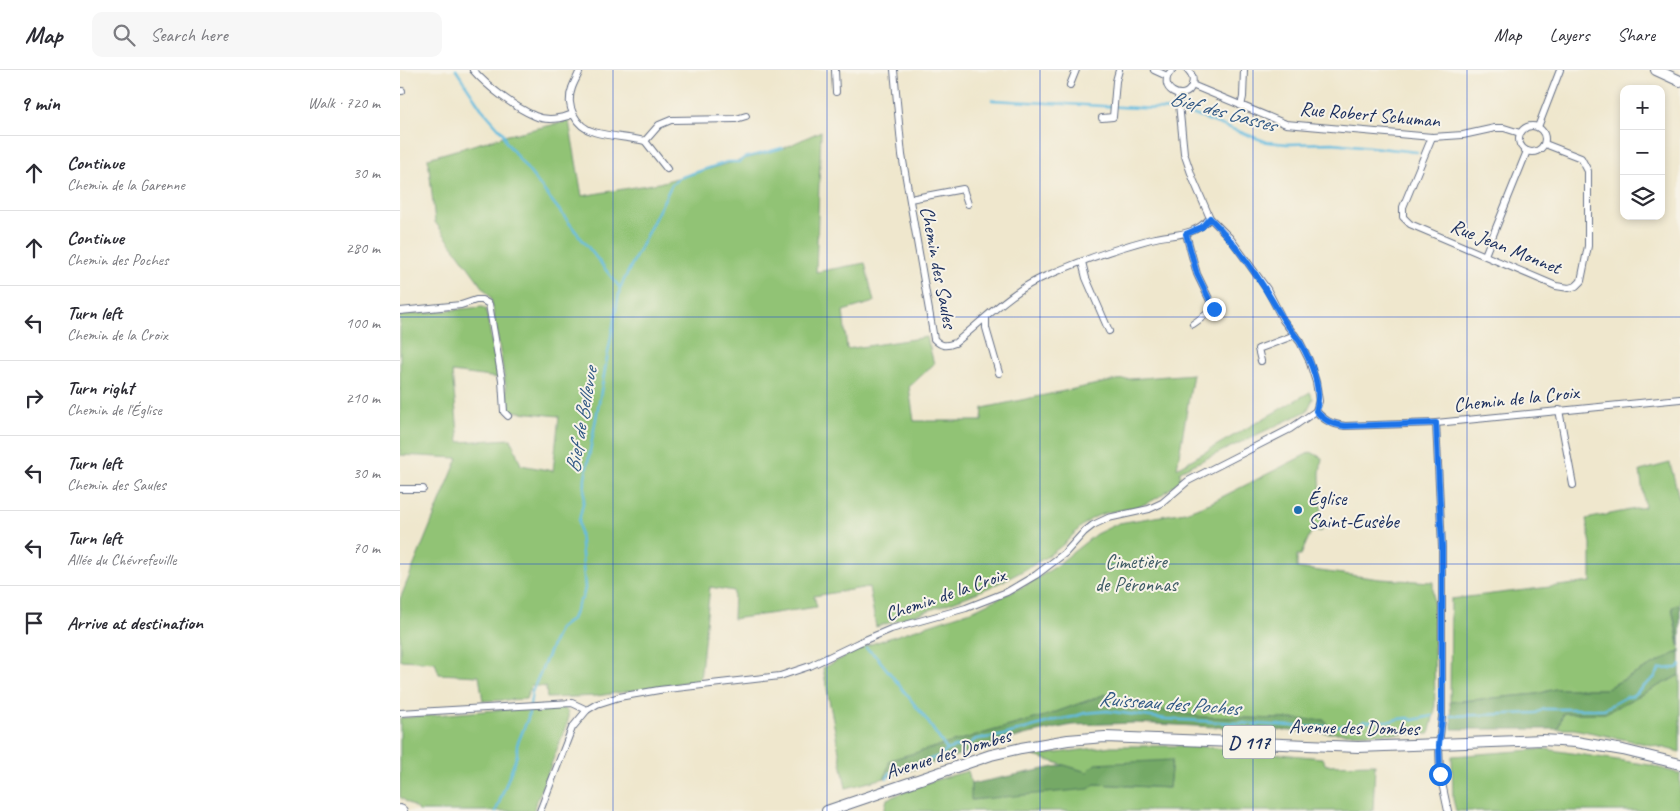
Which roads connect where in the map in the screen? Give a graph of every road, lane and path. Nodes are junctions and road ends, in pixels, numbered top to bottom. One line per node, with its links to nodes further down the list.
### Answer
1 (473, 70): 20 (street)
2 (580, 70): 20 (street)
3 (835, 70): 17 (street)
4 (894, 70): 30 (street, Chemin des Saules)
5 (1076, 70): 15 (street)
6 (1119, 70): 22 (street)
7 (1154, 70): 13 (street)
8 (1172, 70): 13 (street)
9 (1188, 70): 16 (street)
10 (1244, 70): 19 (street)
11 (1560, 70): 23 (street)
12 (1656, 70): 14 (main road)
13 (1167, 76): 18 (street)
14 (1680, 81)
15 (1070, 85)
16 (1192, 85): 18 (street); 19 (street, Rue Robert Schuman)
17 (836, 92)
18 (1178, 94): 32 (street)
19 (1241, 106): 25 (street, Rue Robert Schuman)
20 (573, 114): 26 (street)
21 (746, 116): 26 (street)
22 (1102, 118)
23 (1538, 127): 24 (street); 27 (street)
24 (1520, 133): 25 (street, Rue Robert Schuman); 28 (street)
25 (1432, 138): 34 (street, Rue Jean Monnet)
26 (645, 141): 29 (street)
27 (1544, 144): 28 (street); 34 (street, Rue Jean Monnet)
28 (1527, 151): 34 (street)
29 (667, 169)
30 (910, 199): 31 (street); 37 (street, Chemin des Saules)
31 (968, 204)
32 (1210, 218): 33 (street, Chemin des Saules); 40 (street)
33 (1186, 234): 35 (street, Chemin des Saules); 38 (street)
34 (1485, 255)
35 (1082, 262): 37 (street, Chemin des Saules); 39 (street)
36 (400, 311): 46 (street)
37 (986, 318): 42 (street)
38 (1193, 324)
39 (1109, 331)
40 (1295, 335): 41 (street); 45 (street)
41 (1261, 361)
42 (999, 373)
43 (1680, 399): 44 (street, Chemin de la Croix)
44 (1560, 410): 47 (street, Chemin de la Croix); 48 (street)
45 (1316, 411): 47 (street, Chemin de la Croix); 51 (street, Chemin de la Croix)
46 (508, 416)
47 (1436, 423): 53 (street)
48 (1573, 485)
49 (400, 489): 50 (street)
50 (423, 489)
51 (587, 710): 52 (street); 55 (street, Chemin de la Croix)
52 (400, 713)
53 (1439, 745): 54 (main road, Avenue des Dombes / D 117); 56 (main road, Avenue des Dombes / D 117); 57 (street)
54 (1680, 764)
55 (540, 811)
56 (826, 811)
57 (1448, 811)

